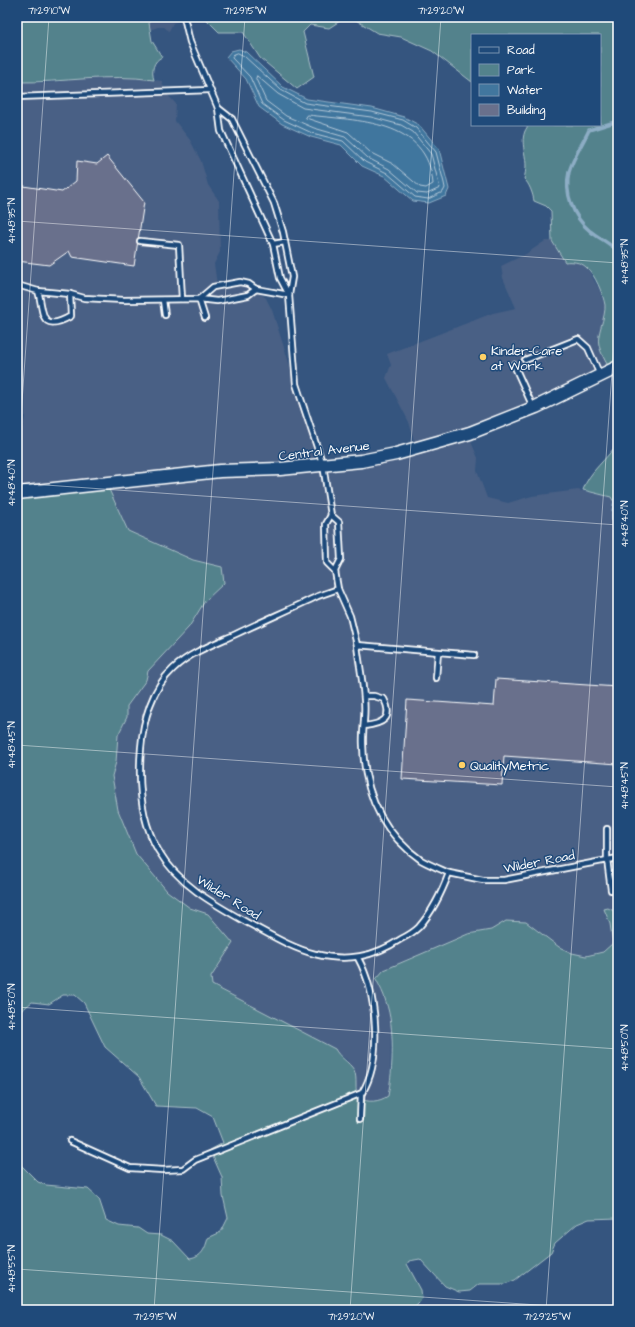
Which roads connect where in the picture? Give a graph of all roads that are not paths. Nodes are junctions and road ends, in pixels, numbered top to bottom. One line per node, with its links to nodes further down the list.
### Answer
1 (184, 17): 2 (lane)
2 (210, 90): 3 (lane); 4 (lane)
3 (17, 97)
4 (218, 108): 6 (lane); 7 (lane)
5 (140, 241): 13 (lane)
6 (285, 242): 7 (lane); 12 (lane)
7 (273, 244): 12 (lane)
8 (17, 285): 10 (lane)
9 (256, 289): 12 (lane); 14 (lane); 14 (lane)
10 (38, 291): 11 (lane); 11 (lane)
11 (70, 294): 15 (lane)
12 (289, 295): 23 (lane)
13 (182, 299): 14 (lane); 15 (lane)
14 (199, 299): 17 (lane)
15 (163, 300): 16 (lane)
16 (165, 315)
17 (205, 318)
18 (525, 360): 21 (lane)
19 (514, 365): 22 (lane)
20 (618, 367): 21 (main road, Central Avenue)
21 (600, 376): 22 (main road, Central Avenue)
22 (533, 408): 23 (main road, Central Avenue)
23 (323, 465): 24 (main road, Central Avenue); 25 (lane)
24 (17, 493)
25 (331, 515): 26 (lane); 26 (lane)
26 (335, 571): 27 (lane)
27 (338, 589): 28 (lane); 39 (lane, Wilder Road)
28 (357, 645): 29 (lane); 32 (lane)
29 (438, 652): 30 (lane); 31 (lane)
30 (474, 655)
31 (436, 678)
32 (364, 696): 33 (lane); 33 (lane)
33 (364, 726): 37 (lane)
34 (607, 829): 36 (lane)
35 (618, 858): 36 (lane, Wilder Road)
36 (608, 859): 37 (lane, Wilder Road); 38 (lane)
37 (449, 873): 39 (lane, Wilder Road)
38 (611, 890)
39 (358, 958): 40 (lane)
40 (360, 1094): 41 (lane); 42 (lane)
41 (360, 1118)
42 (70, 1141)

